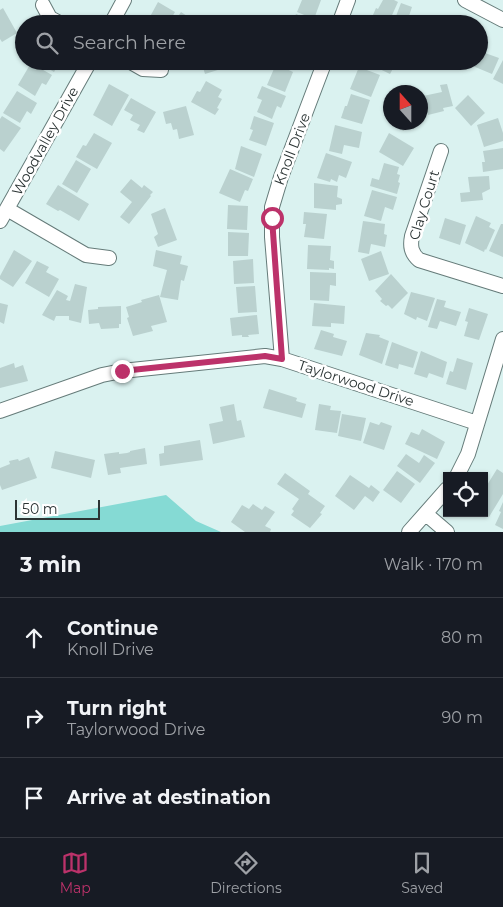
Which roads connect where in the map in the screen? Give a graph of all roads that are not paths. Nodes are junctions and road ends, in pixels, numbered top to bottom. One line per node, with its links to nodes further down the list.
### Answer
1 (124, 0): 6 (street)
2 (348, 0): 7 (street)
3 (465, 0): 8 (street)
4 (43, 5): 5 (street)
5 (48, 15)
6 (116, 15)
7 (342, 15)
8 (503, 20)
9 (85, 70): 12 (street, Woodvalley Drive)
10 (322, 70): 16 (street, Knoll Drive)
11 (441, 151): 14 (street, Clay Court)
12 (4, 215): 13 (street)
13 (109, 258)
14 (503, 286)
15 (503, 339): 18 (street)
16 (282, 359): 17 (street, Taylorwood Drive); 18 (street, Taylorwood Drive)
17 (0, 411)
18 (477, 423): 19 (street)
19 (459, 472)
20 (443, 494): 21 (street)
21 (426, 514): 22 (street); 23 (street)
22 (409, 532)
23 (447, 532)

